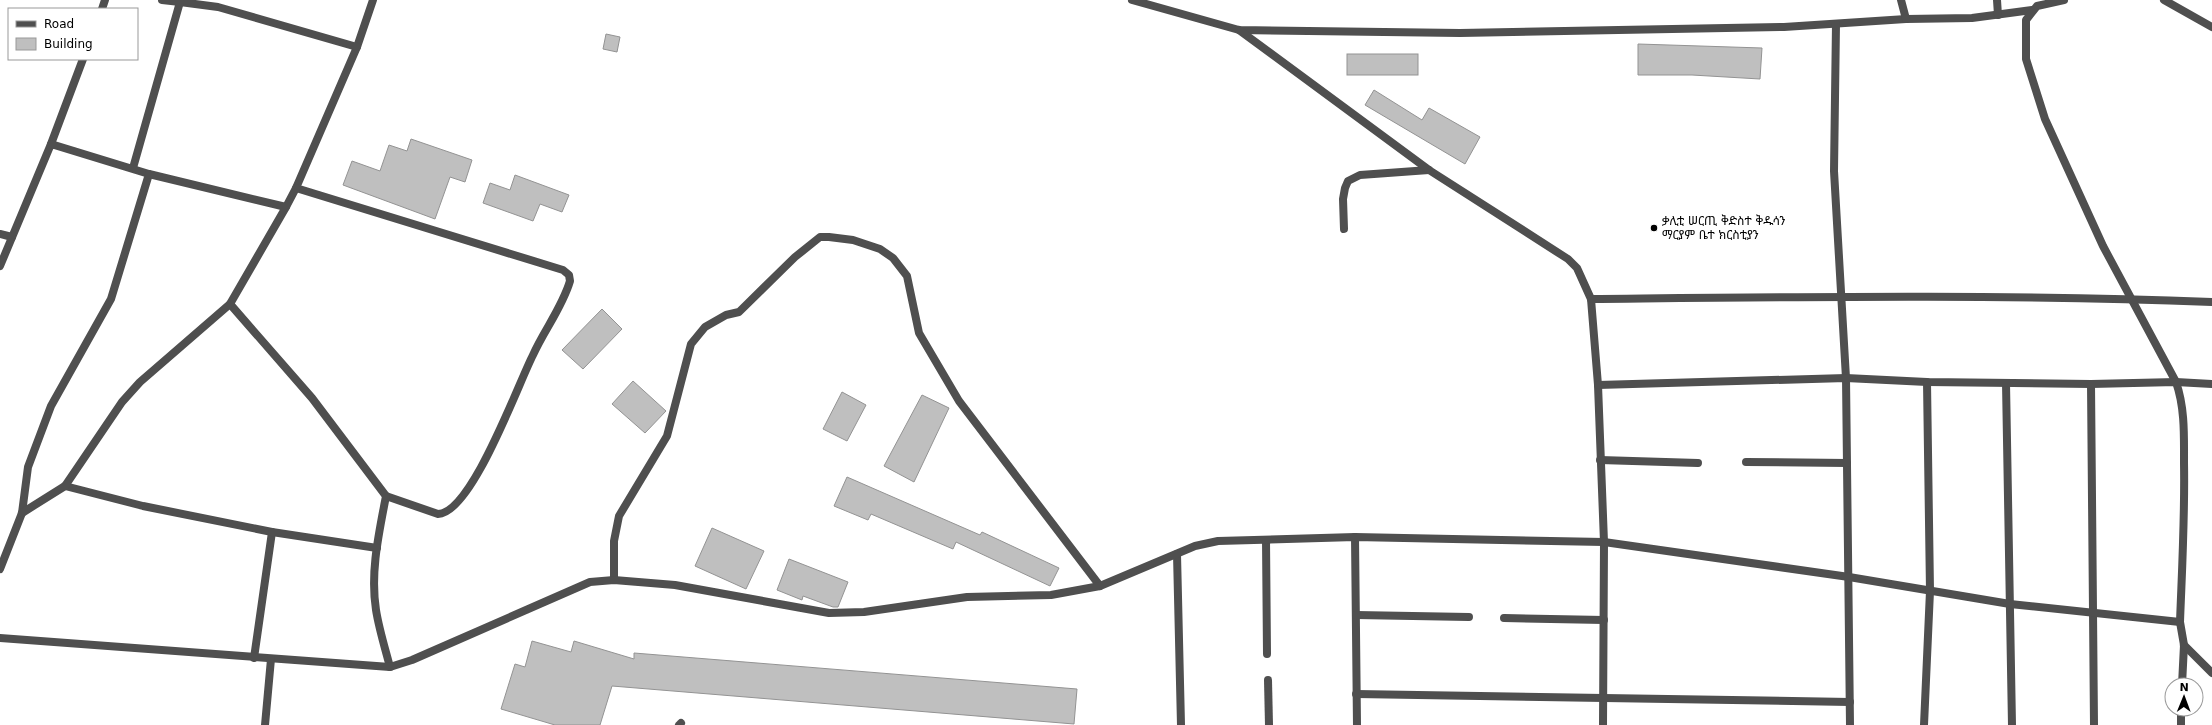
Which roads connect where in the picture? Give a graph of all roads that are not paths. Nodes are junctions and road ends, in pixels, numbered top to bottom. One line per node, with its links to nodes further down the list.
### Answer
1 (162, 0): 8 (street)
2 (373, 0): 15 (street)
3 (1132, 0): 14 (street)
4 (1901, 0): 11 (street)
5 (1997, 0): 10 (street)
6 (2064, 0): 9 (street)
7 (2164, 0): 13 (street)
8 (180, 2): 15 (street); 18 (street)
9 (2032, 10): 10 (street); 29 (street)
10 (1998, 15): 11 (street)
11 (1906, 19): 12 (street)
12 (1836, 24): 14 (street); 27 (street)
13 (2212, 27)
14 (1239, 30): 19 (street)
15 (357, 47): 21 (street)
16 (83, 60): 17 (street)
17 (51, 144): 18 (street); 25 (street)
18 (133, 168): 20 (street)
19 (1429, 170): 23 (street); 28 (street)
20 (149, 174): 22 (street); 45 (street)
21 (296, 188): 22 (street); 44 (street)
22 (286, 207): 31 (street)
23 (1344, 229)
24 (0, 234): 25 (street)
25 (12, 237): 26 (street)
26 (0, 266)
27 (1841, 296): 28 (street); 29 (street); 32 (street)
28 (1591, 299): 38 (street)
29 (2131, 299): 30 (street); 34 (street)
30 (2212, 302)
31 (230, 304): 43 (street); 44 (street)
32 (1846, 378): 33 (street); 38 (street); 42 (street)
33 (1927, 382): 35 (street); 56 (street)
34 (2176, 382): 36 (street); 37 (street); 63 (street)
35 (2006, 383): 36 (street); 57 (street)
36 (2092, 384): 58 (street)
37 (2212, 384)
38 (1598, 385): 39 (street)
39 (1600, 460): 41 (street); 49 (street)
40 (1746, 462): 42 (street)
41 (1698, 463)
42 (1847, 463): 53 (street)
43 (65, 486): 45 (street); 46 (street)
44 (386, 496): 50 (street)
45 (22, 513): 52 (street)
46 (272, 532): 50 (street); 67 (street)
47 (1355, 536): 48 (street); 49 (street); 59 (street)
48 (1266, 540): 51 (street); 66 (street)
49 (1604, 542): 53 (street); 62 (street)
50 (377, 548): 69 (street)
51 (1176, 554): 55 (street); 77 (street)
52 (0, 569)
53 (1849, 577): 56 (street); 75 (street)
54 (614, 580): 55 (street); 55 (street); 69 (street)
55 (1100, 586)
56 (1930, 591): 57 (street); 82 (street)
57 (2010, 604): 58 (street); 83 (street)
58 (2093, 613): 63 (street); 84 (street)
59 (1356, 615): 60 (street); 73 (street)
60 (1469, 617)
61 (1504, 618): 62 (street)
62 (1604, 620): 74 (street)
63 (2180, 622): 65 (street)
64 (0, 638): 67 (street)
65 (2184, 644): 70 (street); 71 (street)
66 (1267, 654)
67 (254, 658): 68 (street)
68 (271, 659): 69 (street); 76 (street)
69 (390, 667)
70 (2212, 673)
71 (2182, 677)
72 (1268, 680): 78 (street)
73 (1356, 694): 74 (street); 79 (street)
74 (1603, 697): 75 (street); 80 (street)
75 (1850, 702): 81 (street)
76 (265, 725)
77 (1182, 725)
78 (1269, 725)
79 (1357, 725)
80 (1603, 725)
81 (1850, 725)
82 (1924, 725)
83 (2012, 725)
84 (2094, 725)

